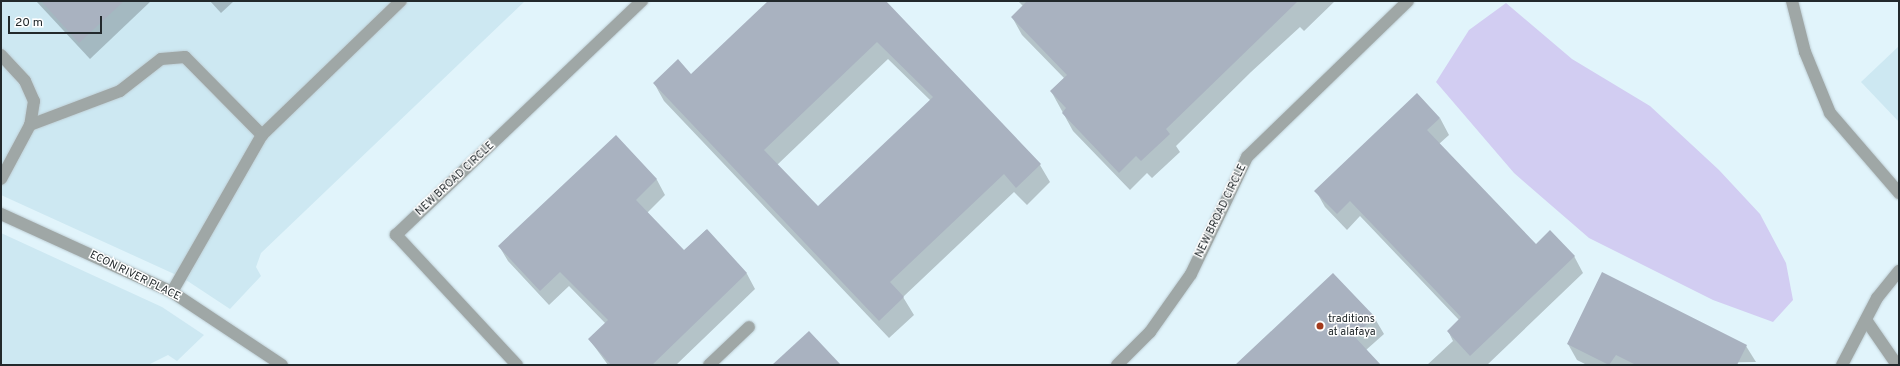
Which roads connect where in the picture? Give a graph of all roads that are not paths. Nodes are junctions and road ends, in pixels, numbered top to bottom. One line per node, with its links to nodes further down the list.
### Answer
1 (401, 1): 7 (street)
2 (642, 1): 16 (street, NEW BROAD CIRCLE)
3 (1408, 1): 18 (street, NEW BROAD CIRCLE)
4 (1792, 1): 9 (street)
5 (1, 55): 6 (street)
6 (30, 124): 7 (street); 8 (street)
7 (262, 135): 12 (street)
8 (1, 179)
9 (1899, 193)
10 (1, 214): 12 (street, ECON RIVER PLACE)
11 (1899, 271): 13 (street)
12 (172, 292): 15 (street, ECON RIVER PLACE)
13 (1866, 320): 19 (street); 20 (street)
14 (749, 327): 17 (street)
15 (282, 365)
16 (517, 365)
17 (710, 365)
18 (1117, 365)
19 (1842, 365)
20 (1897, 365)

